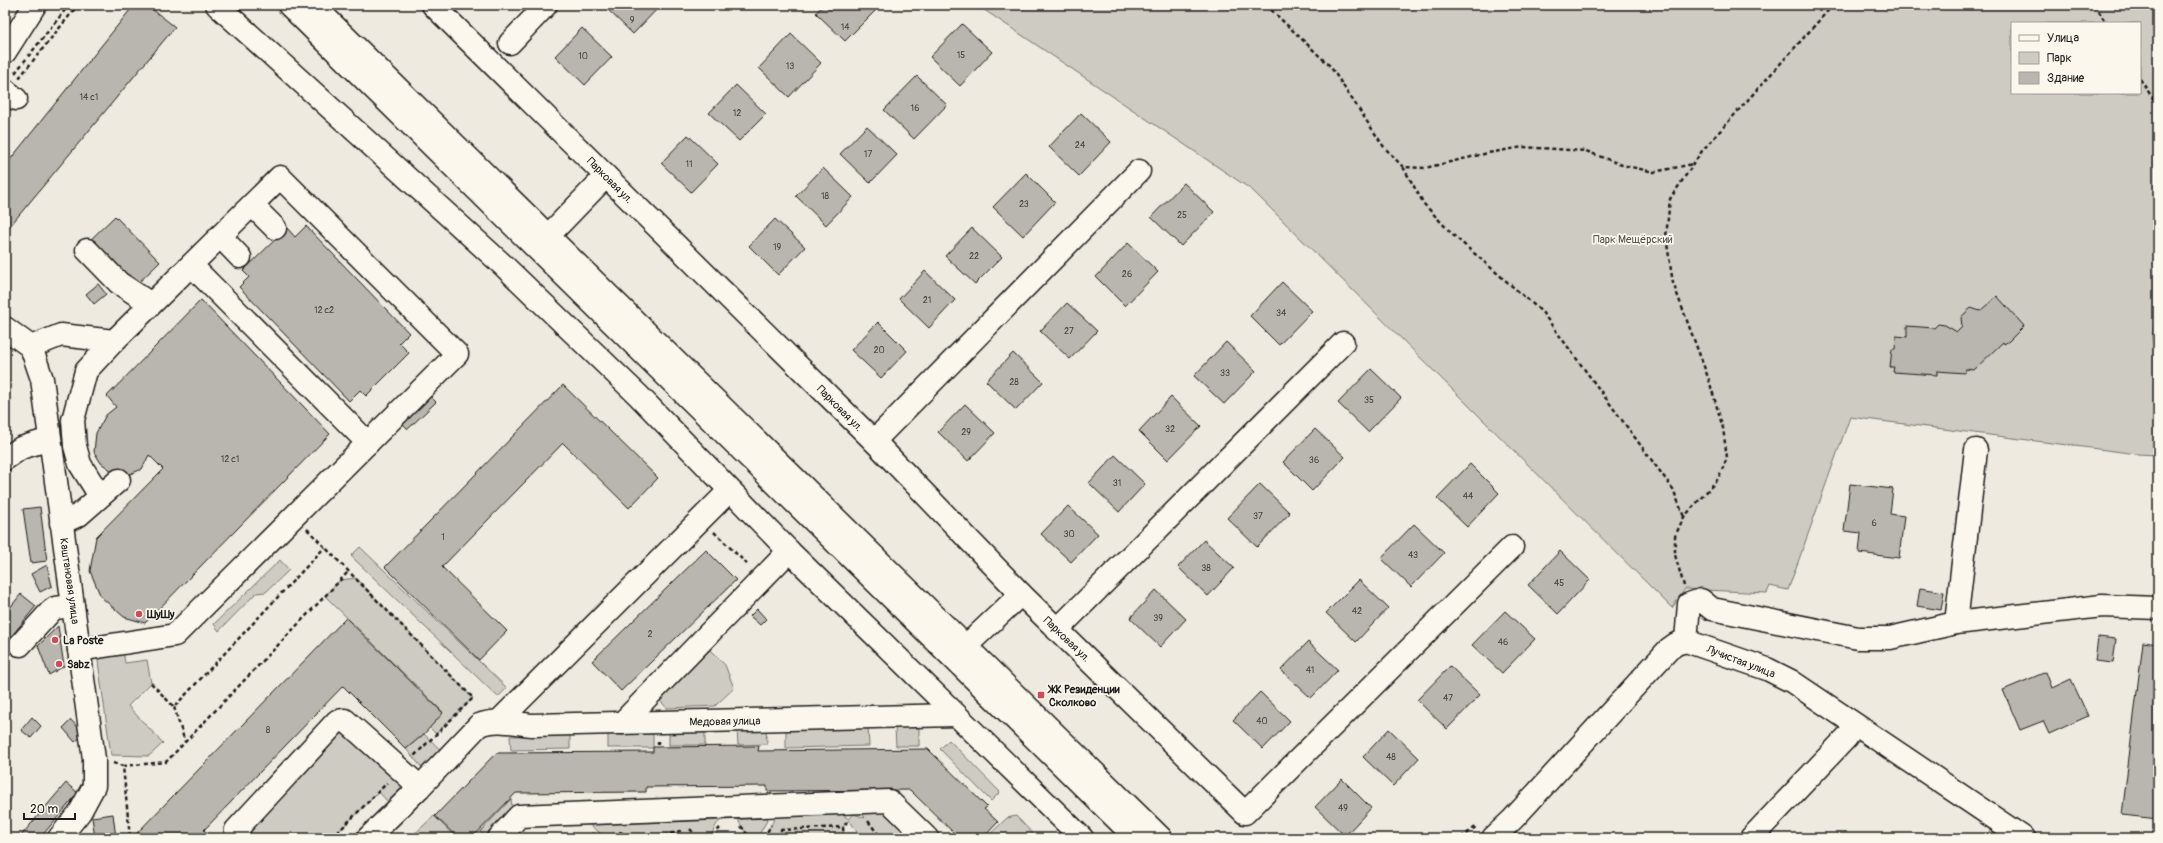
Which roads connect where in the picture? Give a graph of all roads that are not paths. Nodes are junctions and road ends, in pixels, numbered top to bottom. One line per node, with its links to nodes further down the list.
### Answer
1 (34, 5): 8 (street)
2 (217, 5): 29 (street)
3 (289, 5): 54 (street)
4 (313, 5): 13 (street)
5 (433, 5): 10 (street, Парковая ул.)
6 (546, 5): 7 (street)
7 (510, 43)
8 (5, 52)
9 (1139, 171): 24 (street)
10 (606, 176): 13 (street); 24 (street, Парковая ул.)
11 (252, 204): 12 (street); 14 (street); 25 (street)
12 (275, 228)
13 (549, 235): 41 (street)
14 (220, 236): 16 (street); 17 (street)
15 (87, 250): 18 (street)
16 (240, 257)
17 (191, 265): 18 (street); 25 (street)
18 (152, 304): 20 (street)
19 (5, 328): 22 (street)
20 (114, 341): 22 (street); 30 (street)
21 (1343, 343): 38 (street)
22 (31, 347): 23 (street, Каштановая улица)
23 (50, 439): 27 (street); 31 (street, Каштановая улица)
24 (874, 442): 34 (street, Парковая ул.)
25 (368, 443): 42 (street)
26 (1976, 450): 37 (street)
27 (5, 459)
28 (119, 480): 30 (street)
29 (729, 491): 33 (street); 44 (street)
30 (100, 496): 31 (street)
31 (62, 523): 35 (street, Каштановая улица)
32 (1512, 547): 38 (street, Парковая ул.)
33 (789, 551): 43 (street); 45 (street)
34 (1021, 594): 38 (street, Парковая ул.); 41 (street)
35 (73, 606): 40 (street); 42 (street, Каштановая улица)
36 (2158, 608): 37 (street)
37 (1956, 623): 39 (street)
38 (1057, 630)
39 (1686, 641): 56 (street); 58 (street, Лучистая улица)
40 (20, 645)
41 (966, 646): 55 (street)
42 (79, 650): 49 (street, Каштановая улица)
43 (956, 716): 45 (street, Медовая улица); 53 (street)
44 (493, 721): 45 (street, Медовая улица); 47 (street)
45 (622, 723)
46 (1847, 737): 57 (street)
47 (420, 787): 48 (street); 50 (street)
48 (372, 836)
49 (59, 838)
50 (240, 838)
51 (499, 838): 52 (street)
52 (927, 838)
53 (1082, 838)
54 (1136, 838)
55 (1161, 838)
56 (1493, 838)
57 (1751, 838)
58 (2024, 838)

